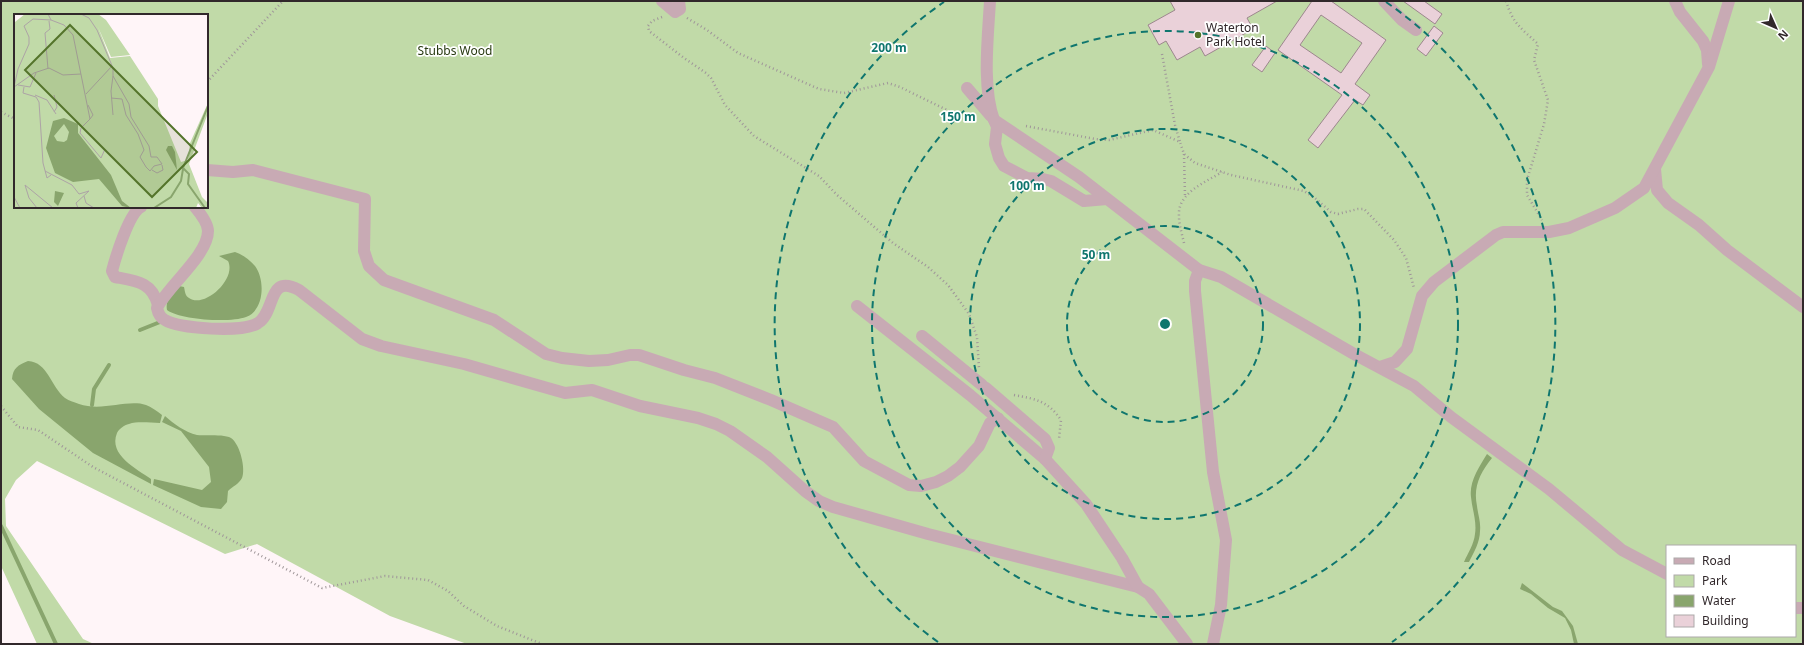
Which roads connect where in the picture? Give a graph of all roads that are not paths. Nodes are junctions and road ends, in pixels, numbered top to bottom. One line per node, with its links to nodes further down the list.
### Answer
1 (662, 1): 6 (lane)
2 (990, 1): 10 (lane)
3 (1384, 1): 7 (lane)
4 (1675, 1): 8 (lane)
5 (1729, 1): 8 (lane)
6 (677, 7)
7 (1416, 30)
8 (1709, 67): 11 (lane)
9 (967, 88): 10 (lane)
10 (994, 120): 13 (lane); 13 (lane)
11 (1655, 169): 19 (lane); 21 (lane)
12 (208, 170): 22 (lane)
13 (1107, 200): 16 (lane)
14 (139, 208): 17 (lane)
15 (196, 208): 17 (lane)
16 (1199, 270): 21 (lane); 27 (lane)
17 (158, 305): 25 (lane)
18 (858, 306): 22 (lane)
19 (1803, 307)
20 (922, 336): 23 (lane)
21 (1380, 367): 24 (lane)
22 (998, 418): 23 (lane)
23 (1045, 459): 25 (lane)
24 (1666, 573)
25 (1138, 587): 26 (lane)
26 (1186, 644)
27 (1213, 644)

